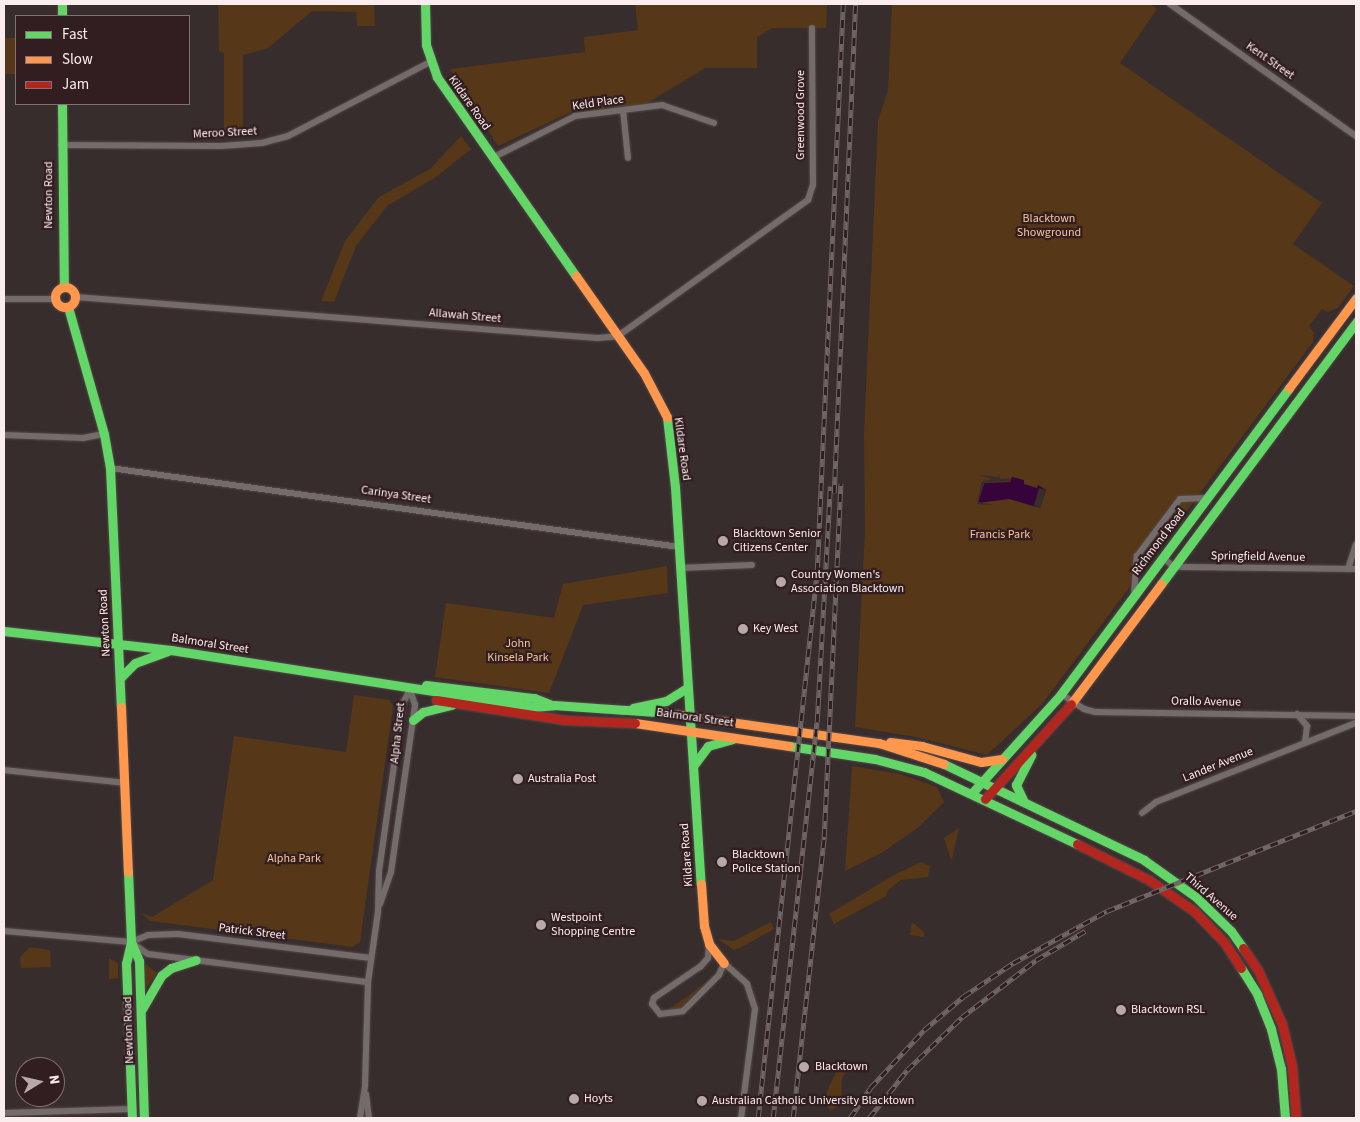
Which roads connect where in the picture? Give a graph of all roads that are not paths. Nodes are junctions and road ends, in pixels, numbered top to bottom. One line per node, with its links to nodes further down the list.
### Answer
1 (425, 4): 4 (main road, Kildare Road)
2 (1170, 4): 8 (street, Kent Street)
3 (812, 28): 19 (street, Greenwood Grove)
4 (430, 62): 9 (street, Meroo Street); 10 (main road, Kildare Road)
5 (62, 105): 9 (main road, Newton Road)
6 (622, 110): 7 (street, Keld Place); 10 (street, Keld Place); 11 (street)
7 (714, 123)
8 (1356, 136)
9 (61, 145): 12 (main road, Newton Road)
10 (492, 158): 19 (main road, Kildare Road)
11 (628, 158)
12 (64, 286): 13 (main road); 16 (main road)
13 (76, 297): 17 (main road); 19 (street, Allawah Street)
14 (1356, 298): 23 (main road, Richmond Road)
15 (4, 299): 16 (street)
16 (55, 299): 17 (main road)
17 (68, 307): 20 (main road, Newton Road)
18 (1356, 322): 28 (main road, Richmond Road)
19 (618, 336): 25 (main road, Kildare Road)
20 (104, 434): 21 (street); 22 (main road, Newton Road)
21 (4, 435)
22 (110, 468): 25 (street, Carinya Street); 34 (main road, Newton Road)
23 (1208, 498): 26 (main road, Richmond Road); 32 (street)
24 (1356, 544): 30 (street)
25 (678, 547): 29 (main road, Kildare Road)
26 (1163, 558): 28 (street); 32 (main road, Richmond Road)
27 (752, 565): 29 (street)
28 (1174, 566): 30 (street, Springfield Avenue); 40 (main road, Richmond Road)
29 (680, 568): 37 (main road, Kildare Road)
30 (1348, 569): 31 (street, Springfield Avenue)
31 (1356, 569)
32 (1134, 596): 39 (main road, Richmond Road)
33 (4, 631): 34 (main road, Balmoral Street)
34 (119, 644): 35 (main road, Balmoral Street); 36 (main road, Newton Road)
35 (171, 650): 36 (main road); 38 (main road, Balmoral Street)
36 (120, 678): 57 (main road, Newton Road)
37 (687, 688): 42 (main road); 43 (main road, Kildare Road)
38 (410, 690): 41 (main road, Balmoral Street); 42 (main road, Balmoral Street); 46 (street, Alpha Street); 63 (street, Alpha Street)
39 (1061, 694): 40 (street, Orallo Avenue); 53 (main road, Richmond Road)
40 (1073, 702): 44 (street, Orallo Avenue); 49 (main road, Richmond Road)
41 (458, 704): 46 (main road); 48 (main road, Balmoral Street)
42 (630, 709): 43 (main road, Balmoral Street)
43 (689, 714): 48 (main road, Kildare Road); 51 (main road, Balmoral Street)
44 (1297, 714): 45 (street, Orallo Avenue); 52 (street)
45 (1356, 716)
46 (412, 720): 63 (street, Alpha Street)
47 (1356, 723): 52 (street, Lander Avenue)
48 (691, 730): 50 (main road, Balmoral Street); 54 (main road, Kildare Road)
49 (1041, 737): 58 (main road, Richmond Road); 61 (main road)
50 (740, 738): 54 (main road); 59 (main road, Balmoral Street)
51 (879, 742): 53 (main road); 56 (main road, Balmoral Street)
52 (1305, 742): 62 (street, Lander Avenue)
53 (1002, 760): 56 (main road, Richmond Road)
54 (693, 767): 66 (main road, Kildare Road)
55 (4, 770): 57 (street)
56 (984, 781): 58 (main road, Balmoral Street); 59 (main road, Richmond Road)
57 (125, 783): 65 (main road, Newton Road)
58 (996, 787): 60 (main road, Richmond Road); 61 (main road, Third Avenue)
59 (972, 793): 60 (main road, Balmoral Street)
60 (984, 799): 79 (main road, Third Avenue)
61 (1023, 800): 80 (main road, Third Avenue)
62 (1142, 812)
63 (378, 912): 67 (street, Alpha Street)
64 (4, 931): 65 (street, Patrick Street)
65 (131, 942): 67 (street, Patrick Street); 68 (street, Patrick Street); 71 (main road, Newton Road); 74 (main road, Newton Road)
66 (709, 944): 69 (main road, Kildare Road); 69 (street)
67 (371, 958): 70 (street, Alpha Street)
68 (196, 960): 70 (street, Patrick Street); 71 (main road)
69 (724, 963): 78 (street)
70 (368, 982): 72 (street, Alpha Street)
71 (140, 1015): 75 (main road, Newton Road)
72 (365, 1085): 76 (street, Alpha Street); 77 (street, Alpha Street)
73 (4, 1112): 74 (street)
74 (132, 1114)
75 (144, 1118)
76 (360, 1118)
77 (369, 1118)
78 (741, 1118)
79 (1285, 1118)
80 (1296, 1118)

